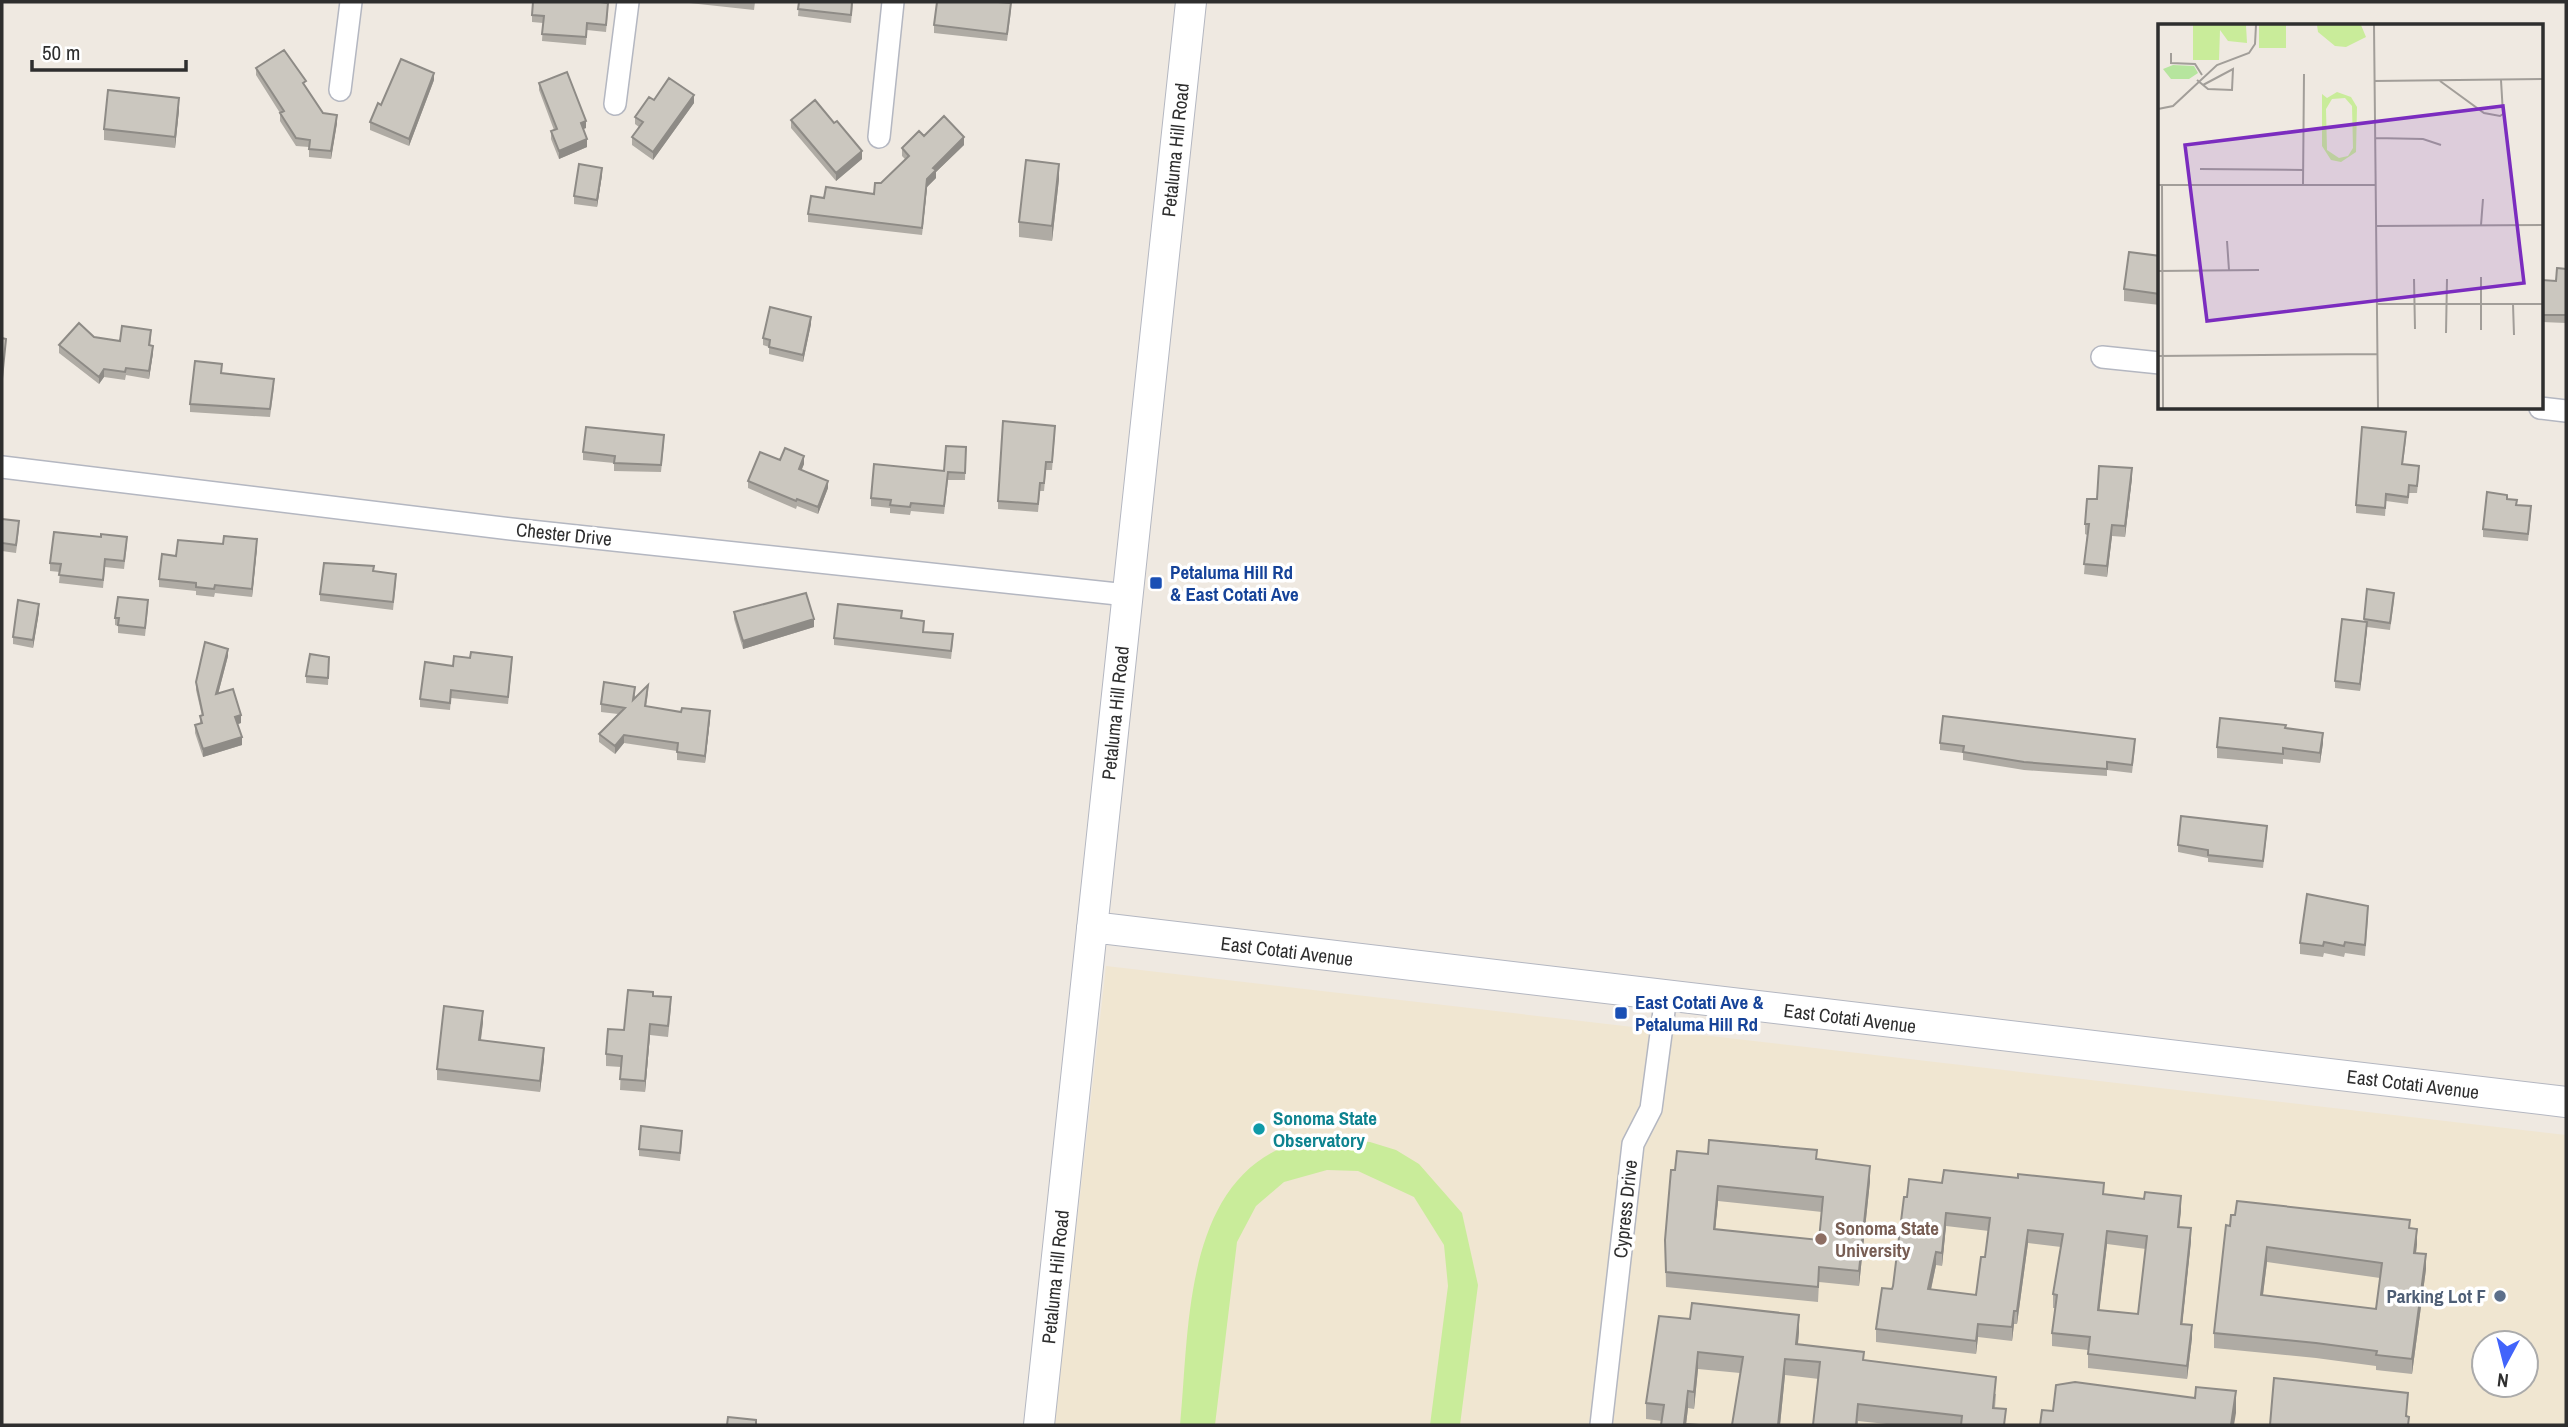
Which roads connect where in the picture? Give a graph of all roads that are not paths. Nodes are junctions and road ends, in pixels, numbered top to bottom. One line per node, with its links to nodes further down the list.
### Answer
1 (351, 2): 5 (street)
2 (628, 2): 6 (street)
3 (893, 2): 7 (street)
4 (1191, 2): 13 (main road, Petaluma Hill Road)
5 (340, 90)
6 (615, 104)
7 (879, 137)
8 (2102, 357): 9 (street)
9 (2158, 363)
10 (2544, 408): 11 (street)
11 (2566, 411)
12 (2, 467): 13 (street, Chester Drive)
13 (1127, 594): 14 (main road, Petaluma Hill Road)
14 (1092, 927): 15 (main road, East Cotati Avenue); 17 (main road, Petaluma Hill Road)
15 (1666, 996): 16 (main road, East Cotati Avenue); 18 (street, Cypress Drive)
16 (2566, 1102)
17 (1039, 1425)
18 (1601, 1425)

